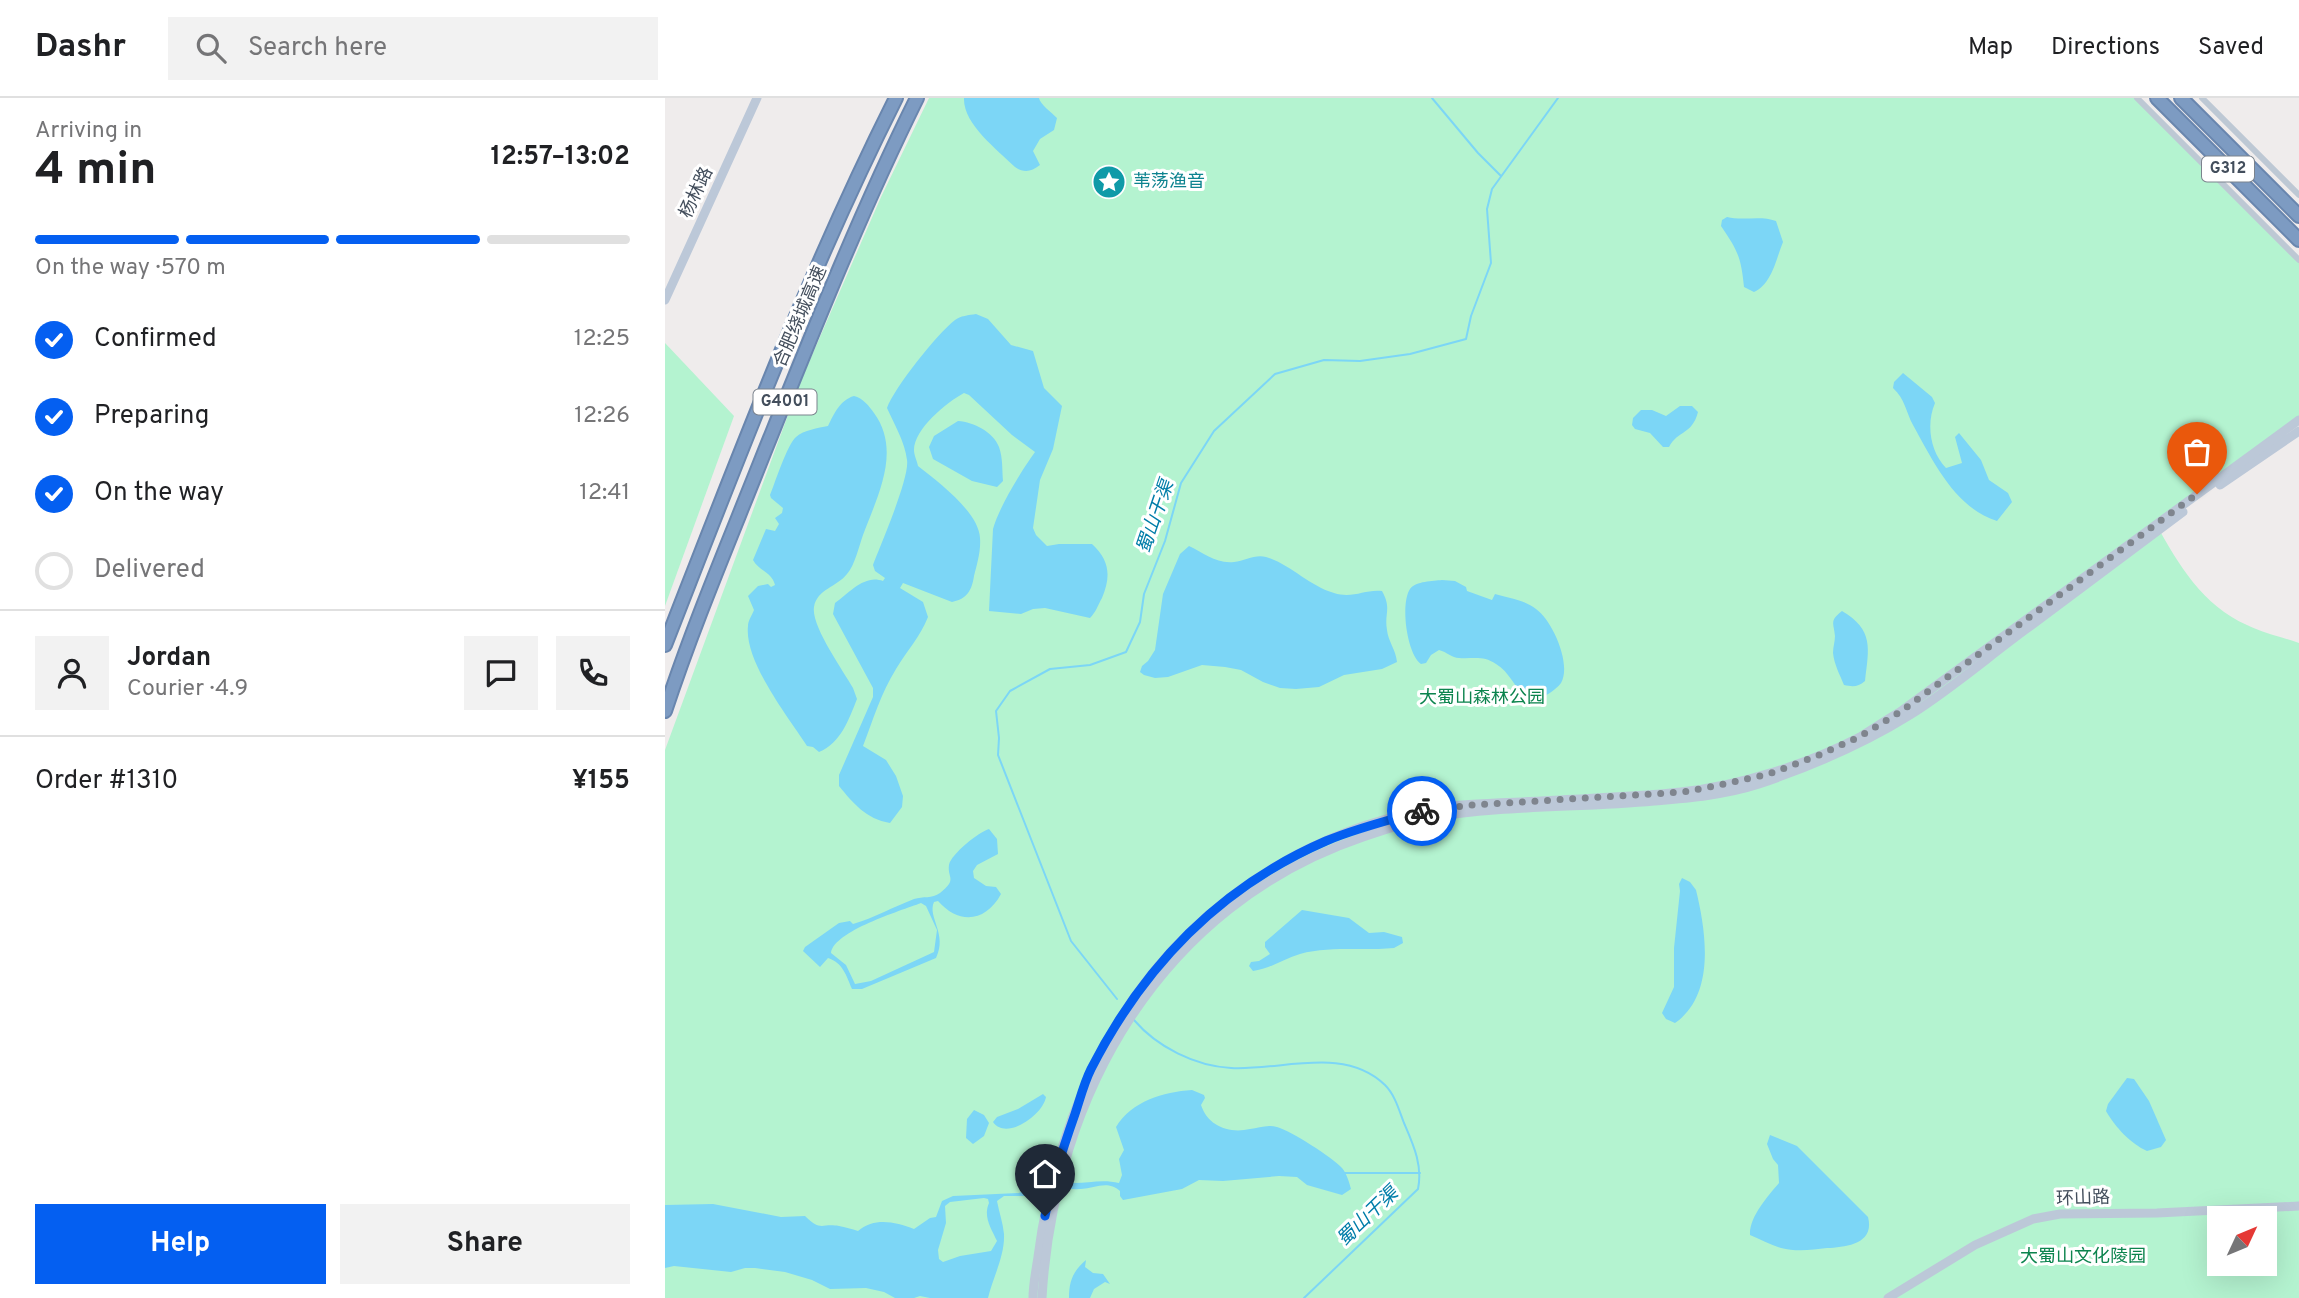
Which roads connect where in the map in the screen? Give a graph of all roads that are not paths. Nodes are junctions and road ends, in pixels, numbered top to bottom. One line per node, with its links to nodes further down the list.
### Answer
1 (758, 98): 12 (main road, 杨林路)
2 (896, 98): 15 (highway, 合肥绕城高速 / G4001)
3 (917, 98): 16 (highway, 合肥绕城高速 / G4001)
4 (2137, 98): 11 (street)
5 (2157, 98): 10 (highway, G312)
6 (2181, 98): 9 (highway, G312)
7 (2202, 98): 8 (street)
8 (2299, 195)
9 (2299, 216)
10 (2299, 240)
11 (2299, 260)
12 (666, 297)
13 (2299, 420): 17 (main road)
14 (2299, 430): 17 (main road)
15 (665, 645)
16 (665, 711)
17 (1058, 1173): 18 (main road)
18 (1052, 1199): 20 (main road); 21 (main road)
19 (2299, 1206): 22 (main road, 环山路)
20 (1033, 1298)
21 (1042, 1298)
22 (1888, 1298)

